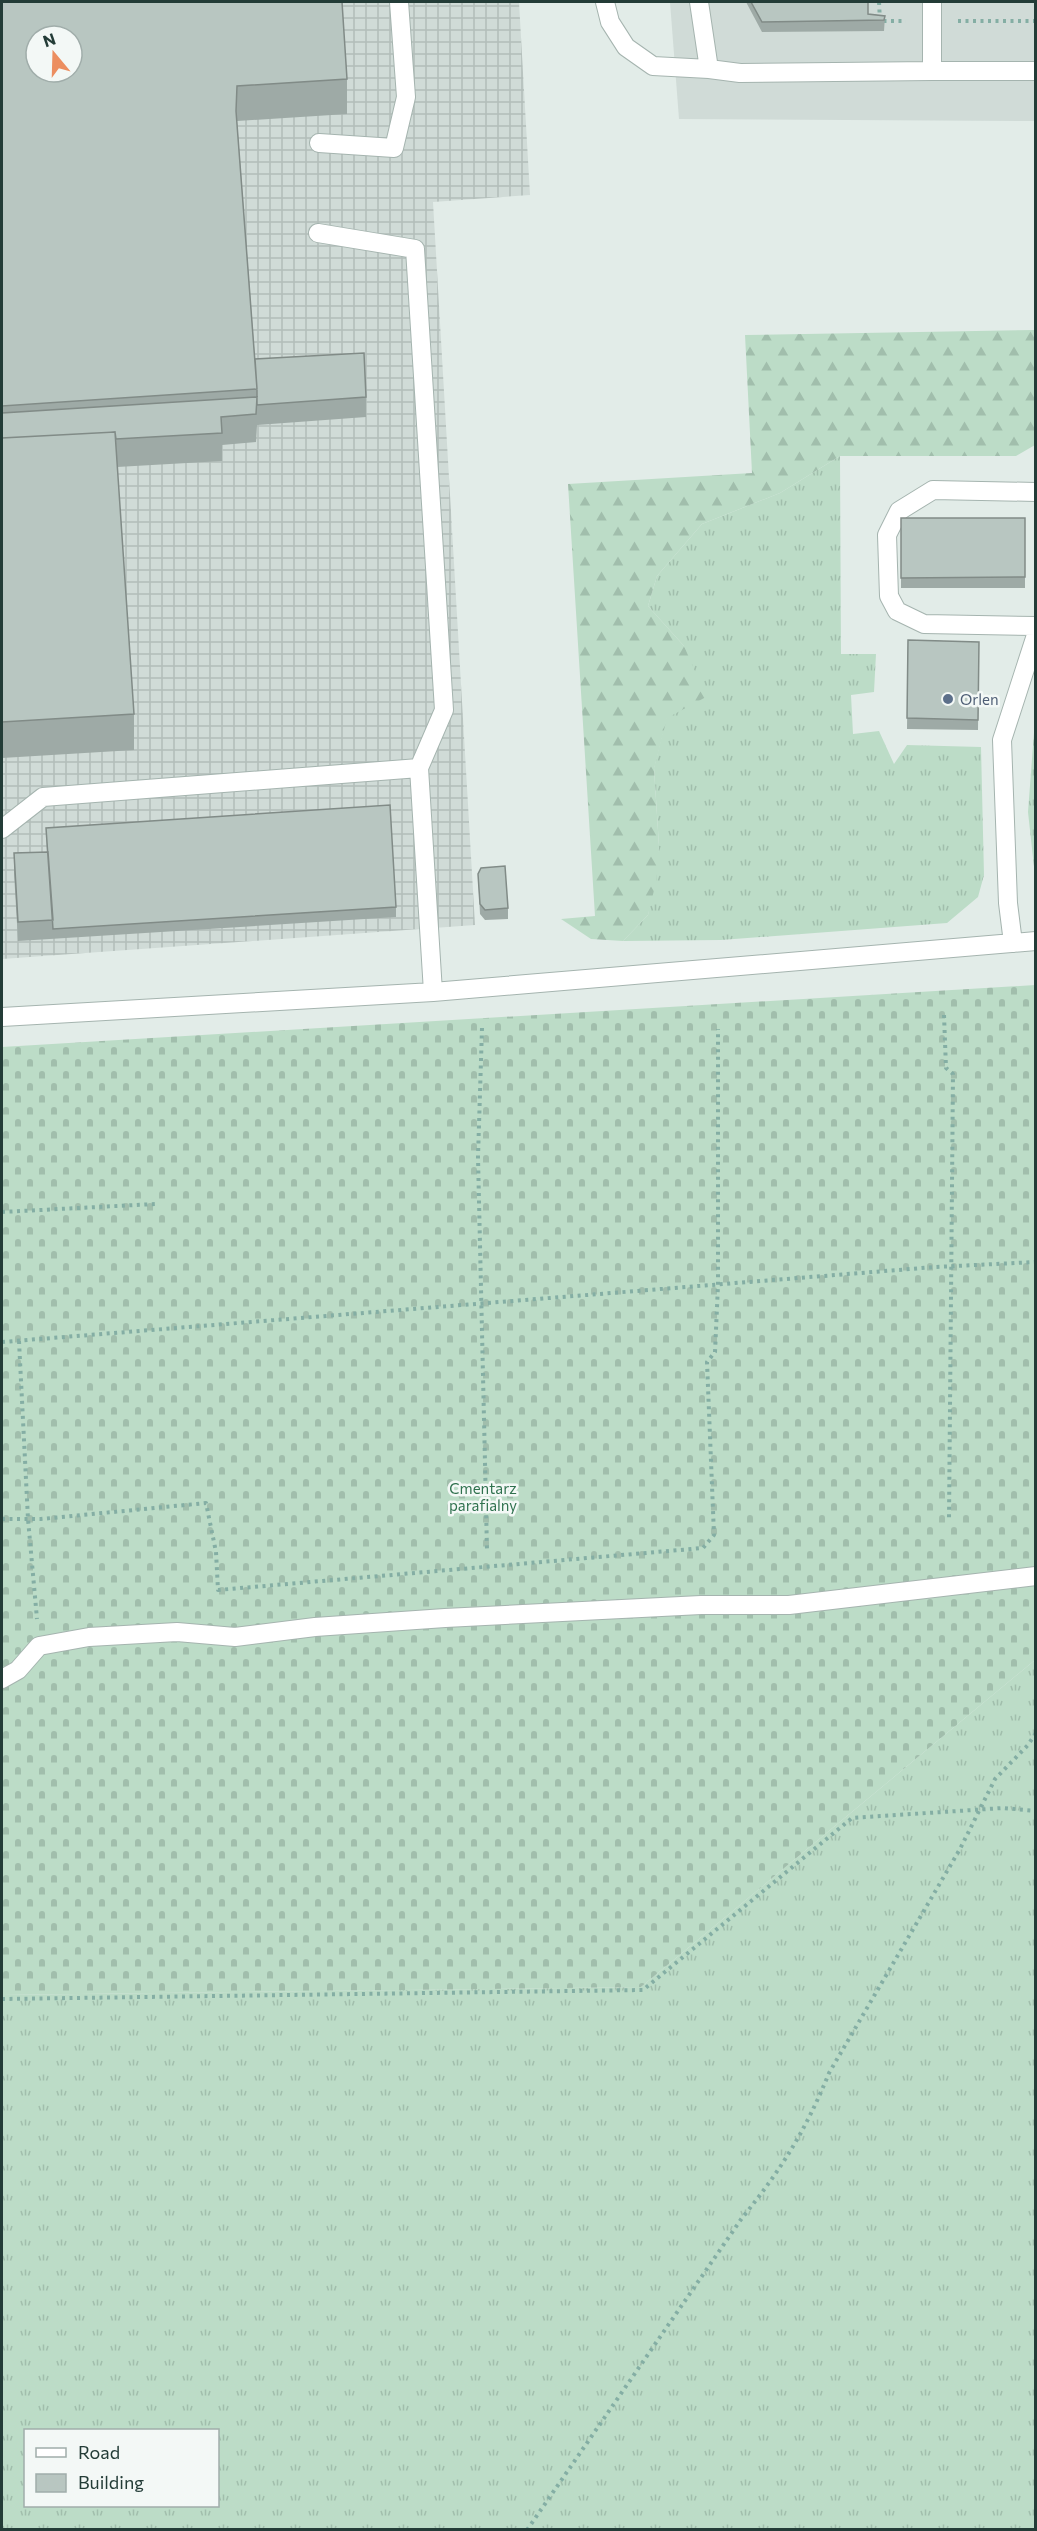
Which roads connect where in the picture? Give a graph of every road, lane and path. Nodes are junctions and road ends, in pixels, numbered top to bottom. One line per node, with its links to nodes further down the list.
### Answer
1 (399, 2): 8 (lane)
2 (605, 2): 5 (lane)
3 (699, 2): 5 (lane)
4 (932, 2): 6 (lane)
5 (710, 69): 6 (lane)
6 (932, 71): 7 (lane)
7 (1035, 71)
8 (319, 143)
9 (318, 233): 13 (lane)
10 (1035, 492): 11 (lane)
11 (1035, 626)
12 (1035, 635): 16 (lane)
13 (419, 768): 14 (lane); 17 (lane)
14 (2, 829)
15 (1035, 941): 16 (lane)
16 (1013, 943): 17 (lane)
17 (433, 992): 19 (lane)
18 (944, 1015): 25 (path)
19 (2, 1017)
20 (483, 1028): 27 (path)
21 (718, 1029): 26 (path)
22 (155, 1204): 23 (path)
23 (2, 1212)
24 (1035, 1262): 25 (path)
25 (953, 1267): 26 (path); 32 (path)
26 (717, 1285): 27 (path); 31 (path)
27 (483, 1304): 28 (path); 33 (path)
28 (19, 1341): 29 (path); 31 (path)
29 (2, 1342)
30 (2, 1519): 31 (path)
31 (28, 1519): 35 (path)
32 (949, 1519)
33 (487, 1550)
34 (1035, 1575): 35 (lane)
35 (39, 1646): 36 (lane)
36 (2, 1679)
37 (1035, 1733): 38 (path)
38 (979, 1810): 39 (path); 40 (path); 41 (path)
39 (1035, 1811)
40 (2, 1999)
41 (527, 2529)

